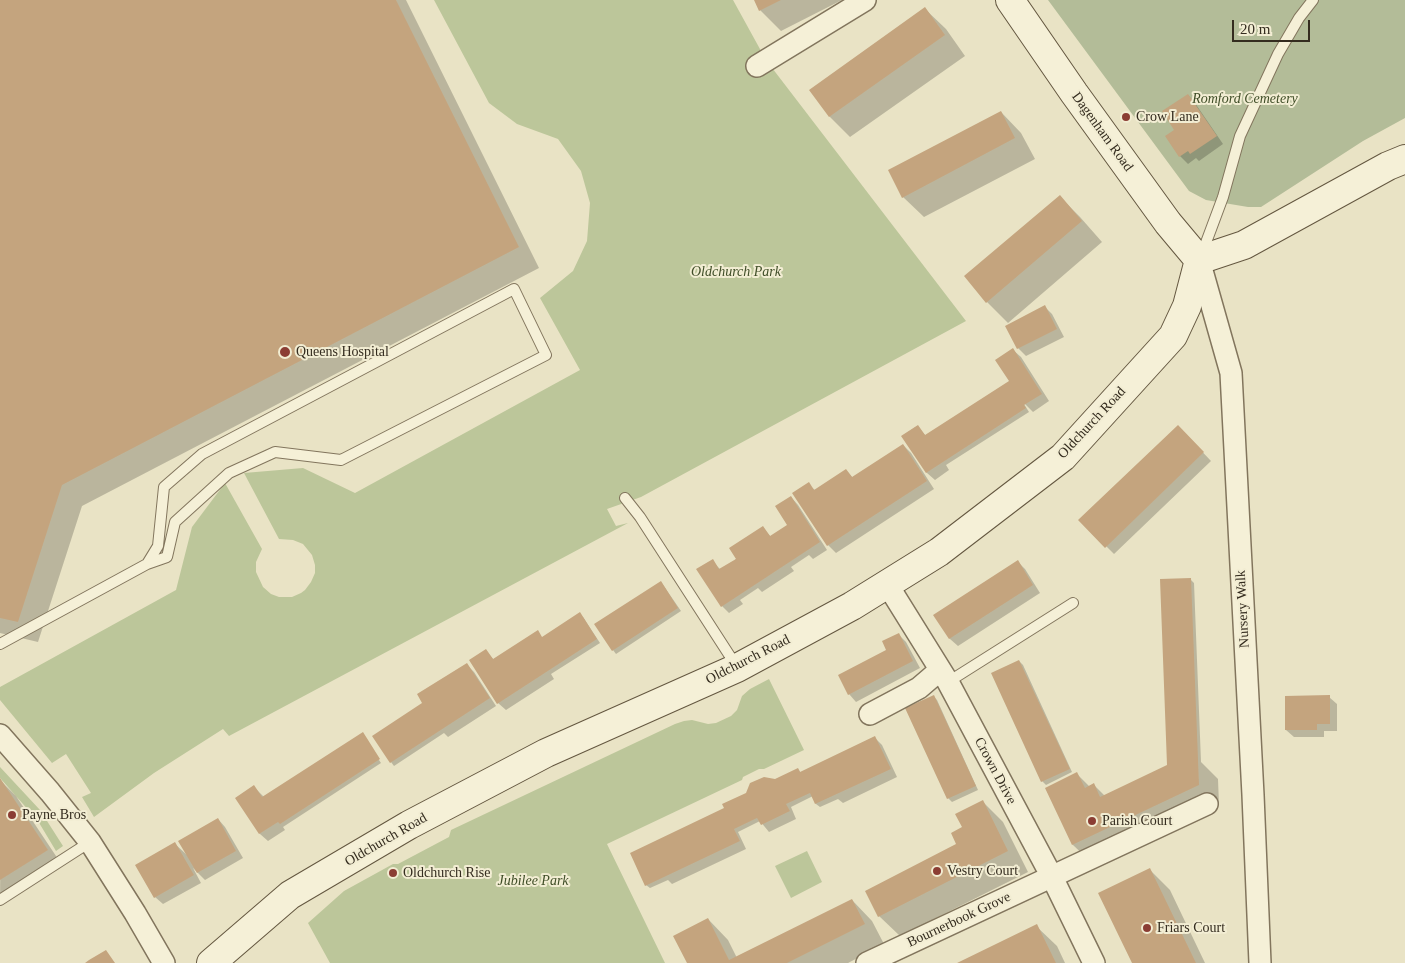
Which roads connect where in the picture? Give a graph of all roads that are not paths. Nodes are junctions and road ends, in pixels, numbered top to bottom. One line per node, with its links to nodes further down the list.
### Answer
1 (865, 0): 4 (street)
2 (1010, 0): 6 (street, Dagenham Road)
3 (1313, 0): 6 (lane)
4 (757, 66)
5 (1405, 159): 6 (street)
6 (1199, 260): 9 (street, Oldchurch Road); 24 (street, Nursery Walk)
7 (625, 498): 12 (lane)
8 (147, 564): 8 (lane); 11 (lane)
9 (887, 584): 12 (street, Oldchurch Road); 13 (street, Crown Drive)
10 (1073, 603): 13 (lane)
11 (0, 644)
12 (737, 668): 21 (street, Oldchurch Road)
13 (944, 676): 14 (street); 18 (street, Crown Drive)
14 (870, 714)
15 (0, 735): 17 (street)
16 (1207, 804): 18 (street, Bournerbook Grove)
17 (90, 842): 19 (lane); 20 (street)
18 (1052, 877): 22 (street, Bournerbook Grove); 23 (street, Crown Drive)
19 (0, 900)
20 (164, 963)
21 (211, 963)
22 (867, 963)
23 (1094, 963)
24 (1260, 963)

